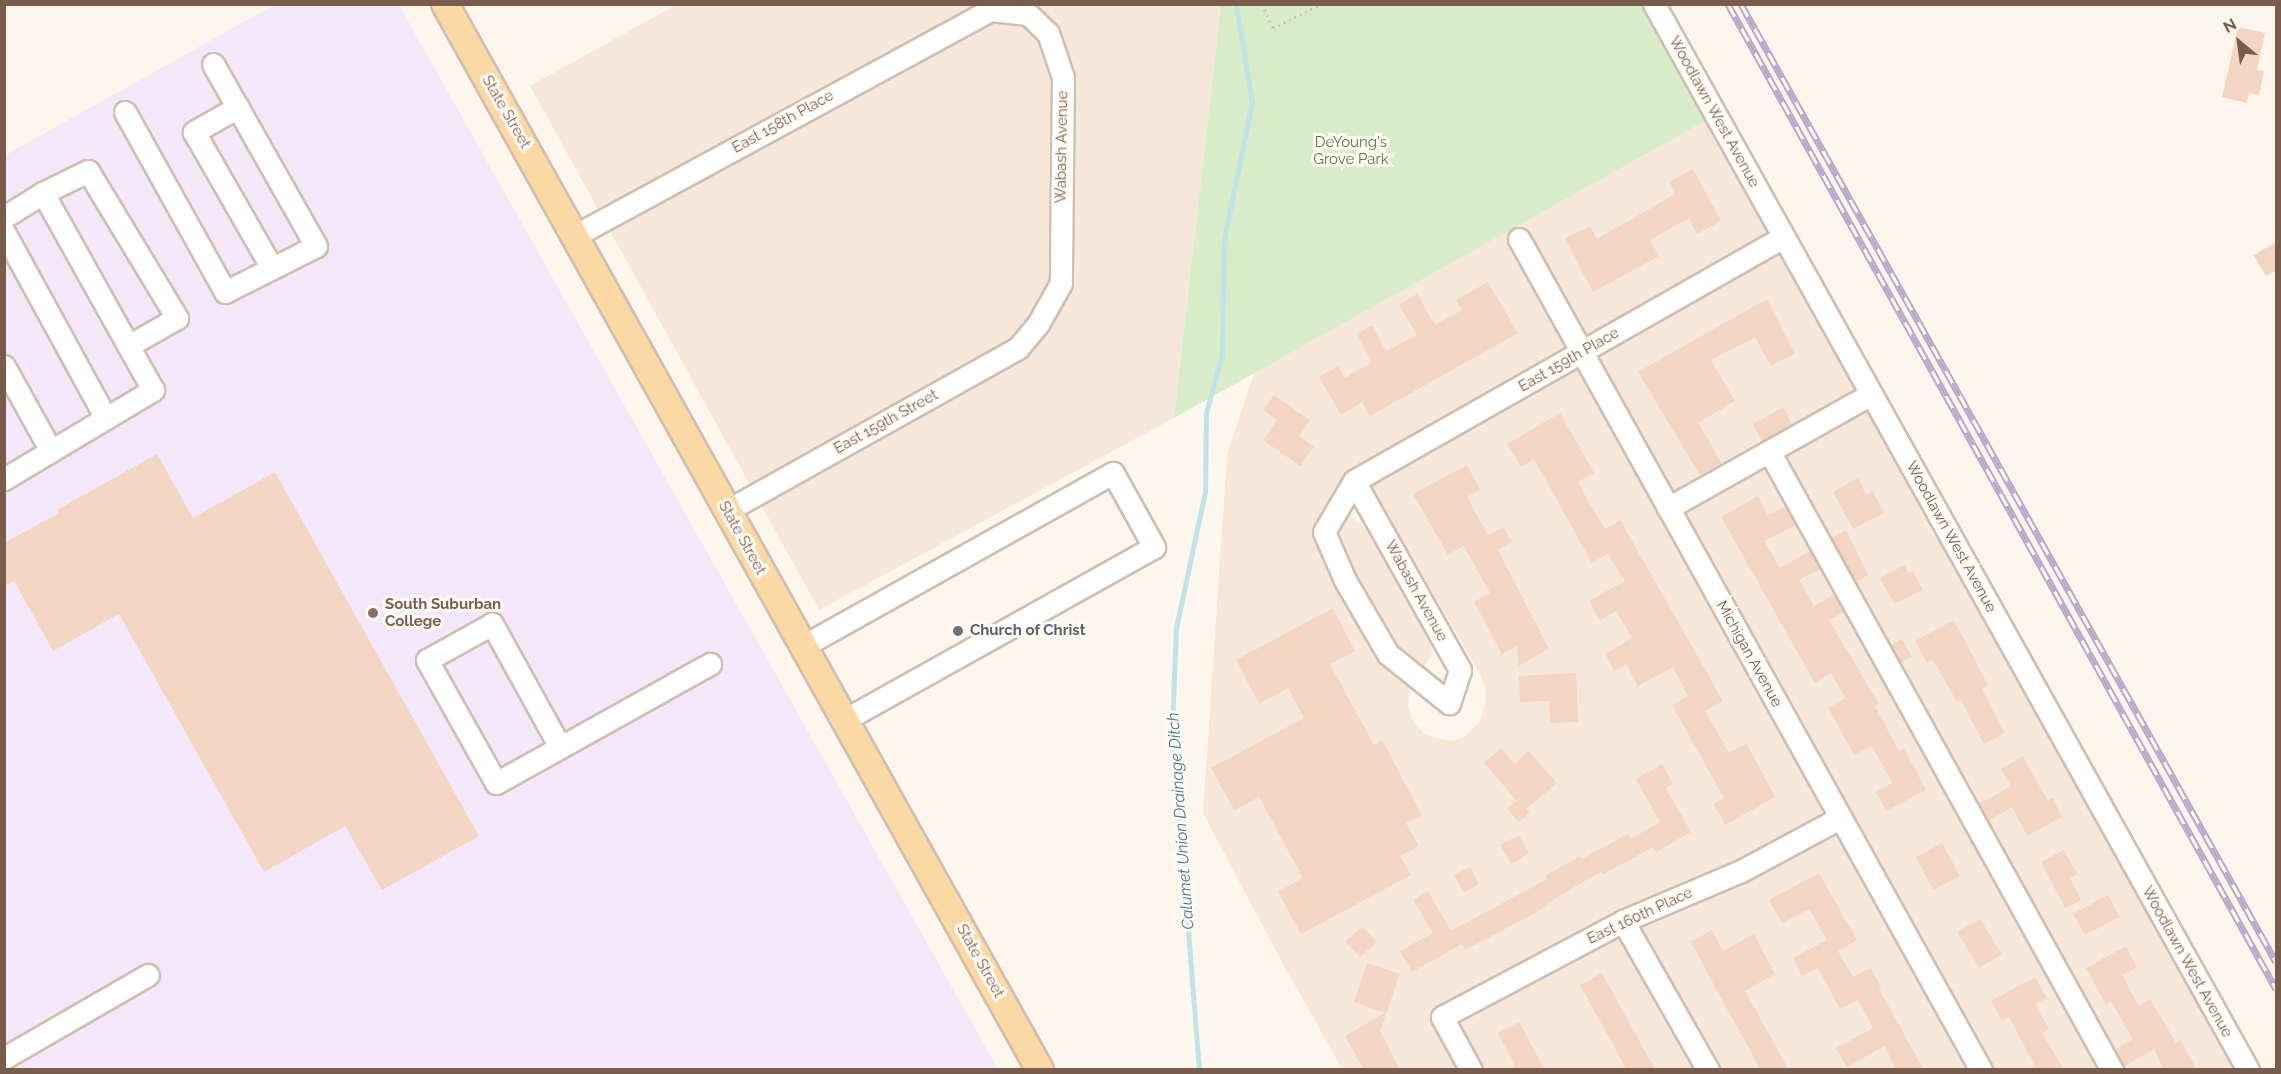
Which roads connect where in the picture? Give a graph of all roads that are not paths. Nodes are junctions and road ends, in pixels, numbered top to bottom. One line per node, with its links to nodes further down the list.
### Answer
1 (445, 4): 10 (main road, State Street)
2 (1654, 4): 11 (street, Woodlawn West Avenue)
3 (990, 10): 10 (street, East 158th Place); 14 (street, Wabash Avenue)
4 (213, 64): 5 (street)
5 (238, 107): 13 (street); 13 (street)
6 (125, 112): 13 (street)
7 (43, 193): 8 (street); 15 (street); 15 (street)
8 (4, 217)
9 (4, 232): 19 (street)
10 (576, 235): 25 (main road, State Street)
11 (1784, 237): 16 (street, East 159th Place); 18 (street, Woodlawn West Avenue)
12 (1519, 239): 16 (street, Michigan Avenue)
13 (272, 268)
14 (1038, 324): 25 (street, East 159th Street)
15 (128, 346): 19 (street)
16 (1582, 353): 23 (street, East 159th Place); 24 (street, Michigan Avenue)
17 (4, 366): 20 (street)
18 (1871, 394): 21 (street); 39 (street, Woodlawn West Avenue)
19 (106, 418): 20 (street)
20 (51, 451): 22 (street)
21 (1769, 451): 24 (street); 38 (street)
22 (4, 479)
23 (1354, 482): 23 (street, Wabash Avenue)
24 (1668, 508): 30 (street, Michigan Avenue)
25 (726, 511): 26 (main road, State Street)
26 (803, 646): 28 (main road, State Street); 28 (street)
27 (711, 664): 29 (street)
28 (845, 720): 34 (main road, State Street)
29 (560, 747): 29 (street)
30 (1840, 818): 31 (street, East 160th Place); 37 (street, Michigan Avenue)
31 (1623, 921): 35 (street, East 160th Place); 36 (street)
32 (148, 975): 33 (street)
33 (4, 1058)
34 (1040, 1070)
35 (1471, 1070)
36 (1708, 1070)
37 (1980, 1070)
38 (2112, 1070)
39 (2248, 1070)

